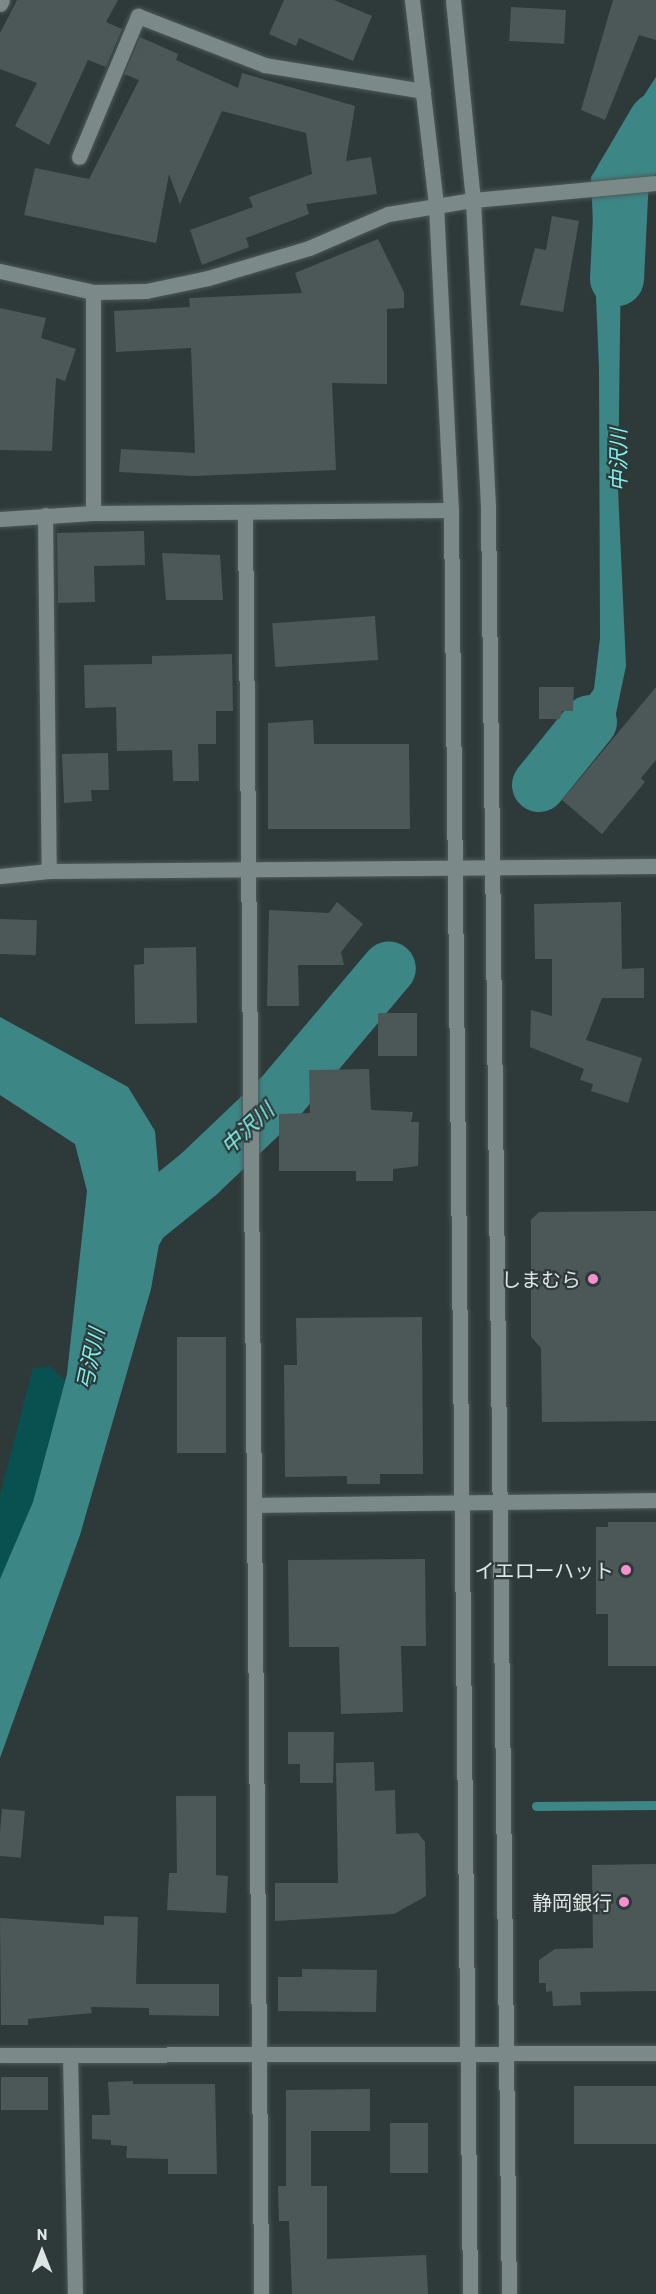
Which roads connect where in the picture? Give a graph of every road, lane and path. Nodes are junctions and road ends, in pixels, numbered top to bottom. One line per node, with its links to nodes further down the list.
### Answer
1 (2, 0): 5 (street)
2 (412, 0): 7 (street)
3 (453, 0): 6 (street)
4 (464, 0): 6 (street)
5 (0, 4)
6 (454, 21): 10 (street)
7 (423, 91): 8 (street); 11 (street)
8 (79, 157)
9 (656, 183): 10 (street)
10 (473, 200): 11 (street); 21 (street)
11 (436, 205): 13 (street); 14 (street)
12 (0, 271): 13 (street)
13 (93, 292): 15 (street)
14 (451, 510): 16 (street); 20 (street)
15 (93, 513): 16 (street); 17 (street)
16 (244, 514): 22 (street)
17 (45, 515): 18 (street); 23 (street)
18 (0, 519)
19 (656, 866): 21 (street)
20 (454, 867): 21 (street); 22 (street); 26 (street)
21 (494, 867): 27 (street)
22 (248, 870): 23 (street); 28 (street)
23 (49, 871): 24 (street)
24 (0, 876)
25 (656, 1500): 27 (street)
26 (463, 1501): 27 (street); 28 (street); 32 (street)
27 (500, 1501): 33 (street)
28 (254, 1505): 34 (street)
29 (656, 2053): 33 (street)
30 (0, 2055): 31 (street)
31 (70, 2055): 34 (street); 35 (street)
32 (468, 2055): 33 (street); 34 (street); 37 (street)
33 (507, 2055): 38 (street)
34 (258, 2057): 36 (street)
35 (75, 2294)
36 (261, 2294)
37 (470, 2294)
38 (510, 2294)

